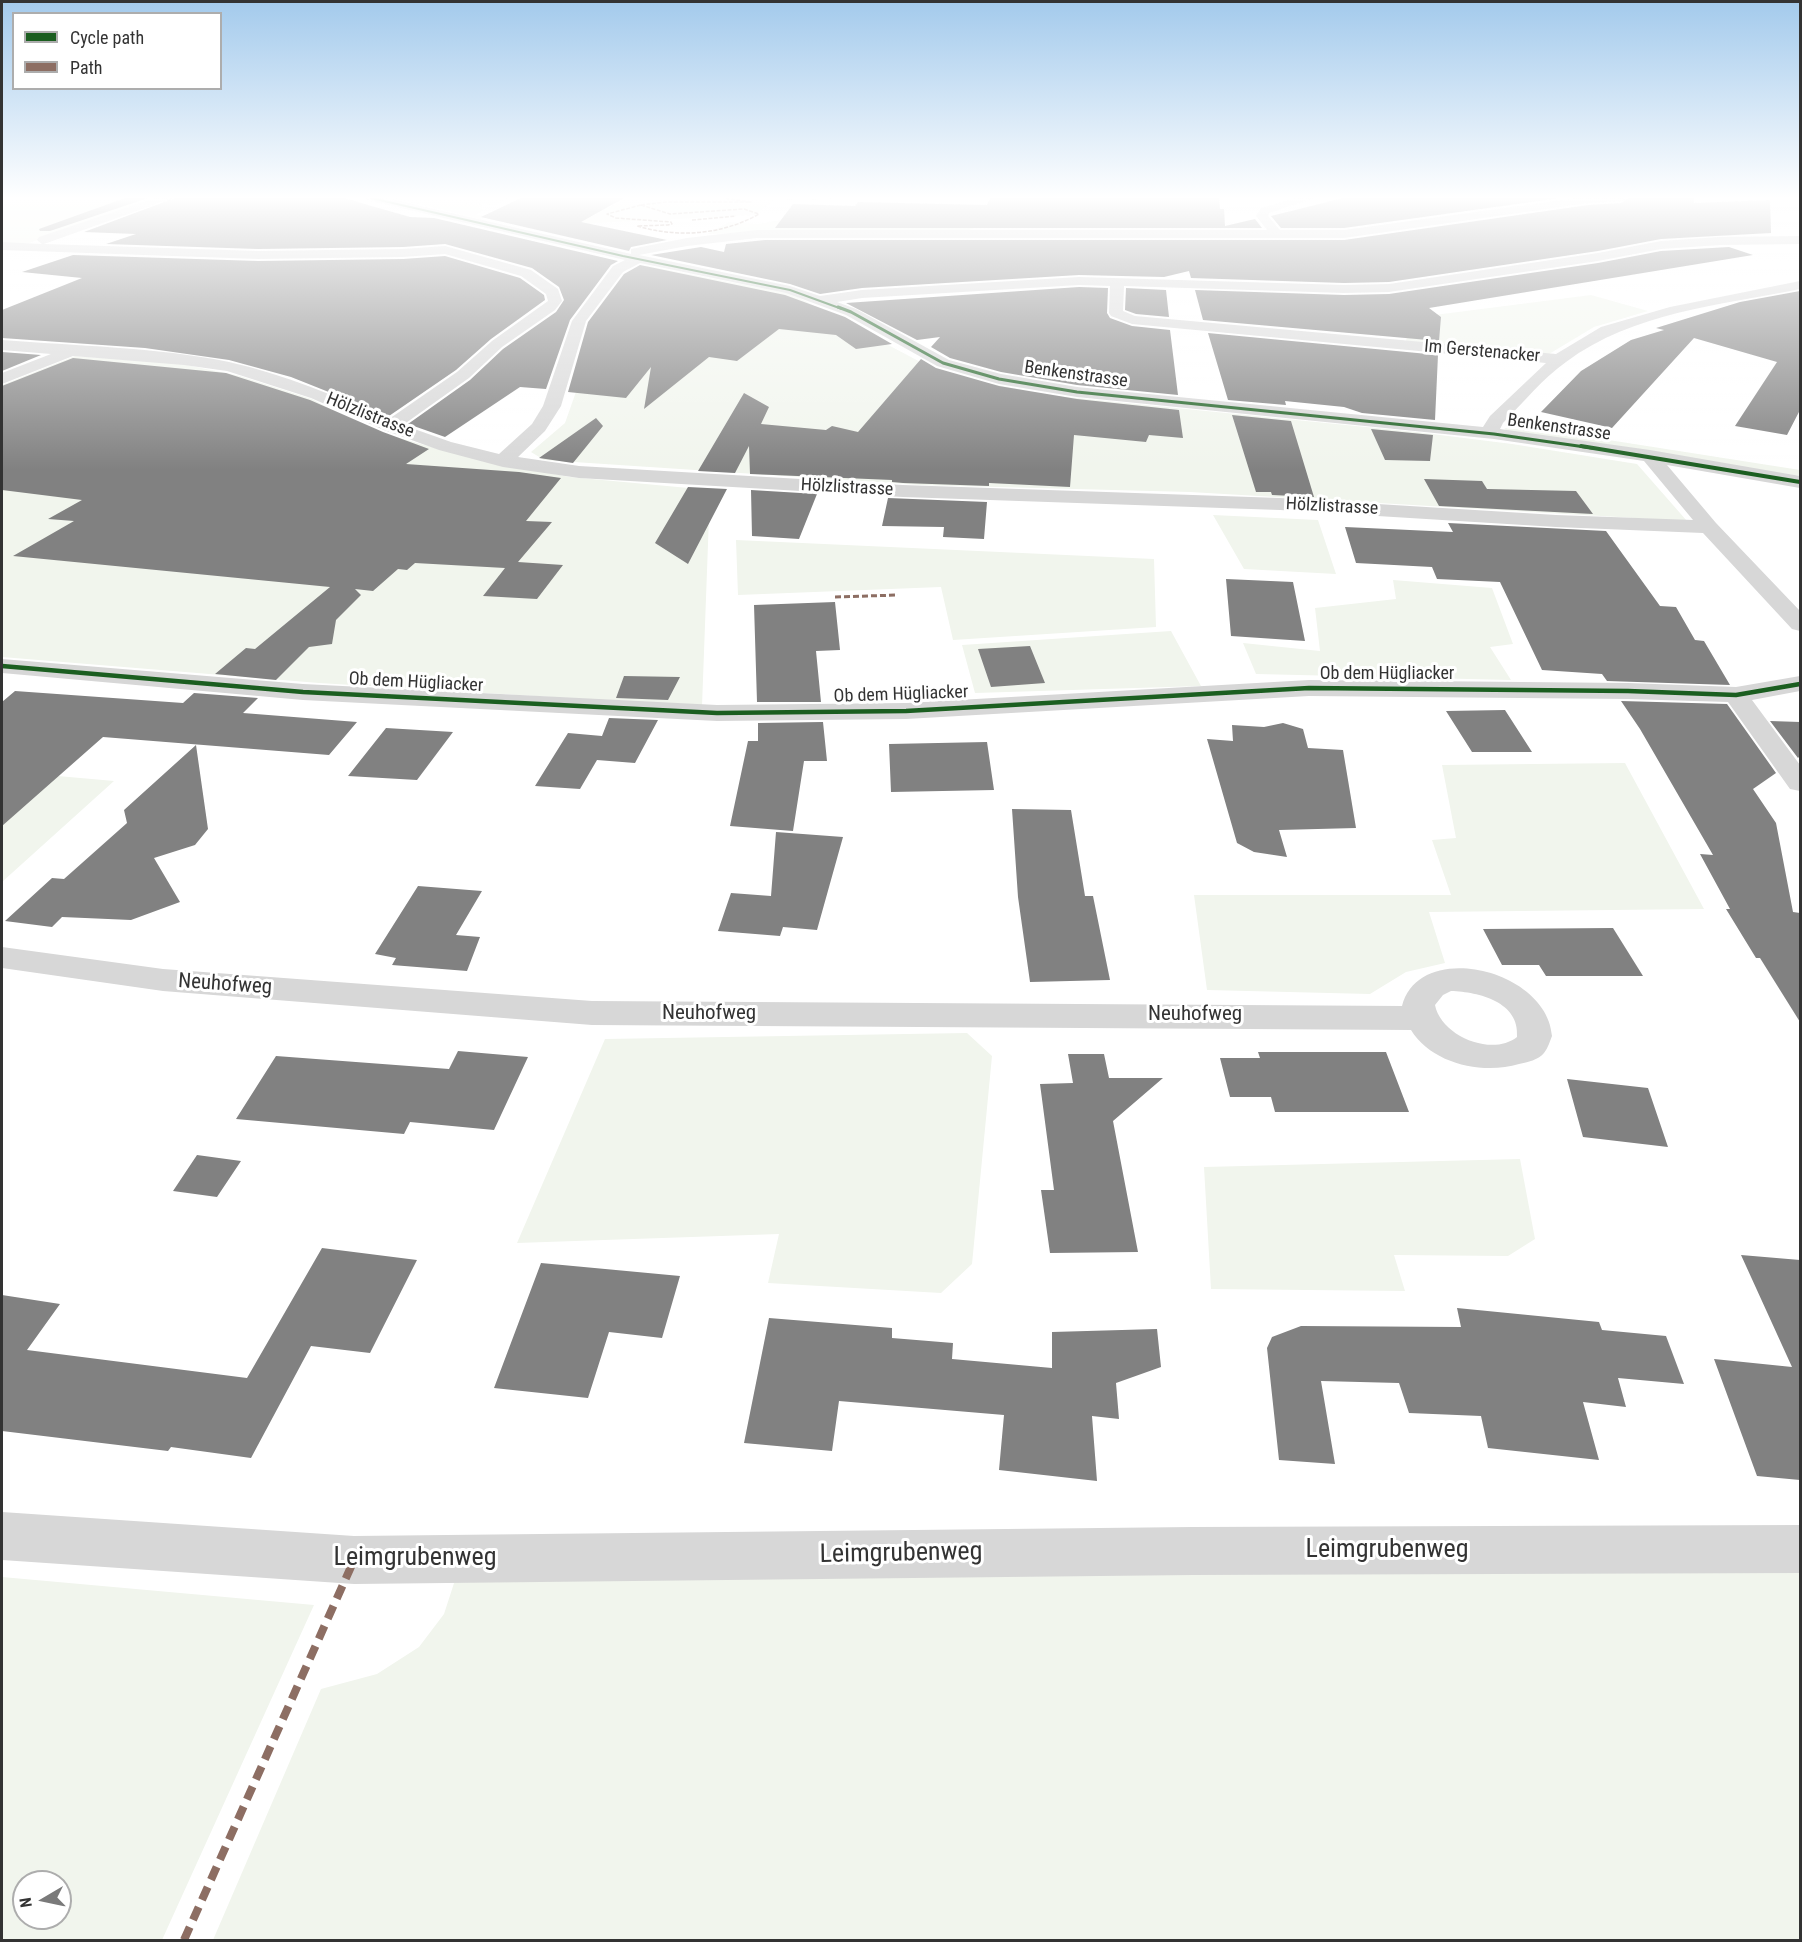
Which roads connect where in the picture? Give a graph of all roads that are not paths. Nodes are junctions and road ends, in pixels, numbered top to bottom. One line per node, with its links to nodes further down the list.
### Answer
1 (548, 289): 14 (street)
2 (603, 289): 17 (street)
3 (780, 289): 9 (street, Benkenstrasse)
4 (941, 289): 9 (street)
5 (1117, 289): 12 (street, Im Gerstenacker)
6 (1333, 289): 7 (street)
7 (1361, 289)
8 (1782, 289): 12 (street)
9 (821, 300): 15 (street, Benkenstrasse)
10 (2, 345): 11 (street, Hölzlistrasse)
11 (74, 351): 13 (street); 14 (street, Hölzlistrasse)
12 (1559, 358): 15 (street)
13 (2, 379)
14 (390, 426): 17 (street, Hölzlistrasse)
15 (1492, 427): 16 (street, Benkenstrasse); 18 (street, Benkenstrasse)
16 (1650, 456): 19 (street, Benkenstrasse); 20 (street)
17 (503, 460): 20 (street, Hölzlistrasse)
18 (1800, 465)
19 (1800, 482)
20 (1709, 527): 21 (street)
21 (1800, 624)
22 (2, 666): 24 (street, Ob dem Hügliacker)
23 (1800, 684): 24 (street, Ob dem Hügliacker)
24 (1736, 695): 25 (street)
25 (1800, 783)
26 (2, 958): 27 (street, Neuhofweg)
27 (1420, 1018)
28 (2, 1536): 29 (street, Leimgrubenweg)
29 (1800, 1549)

